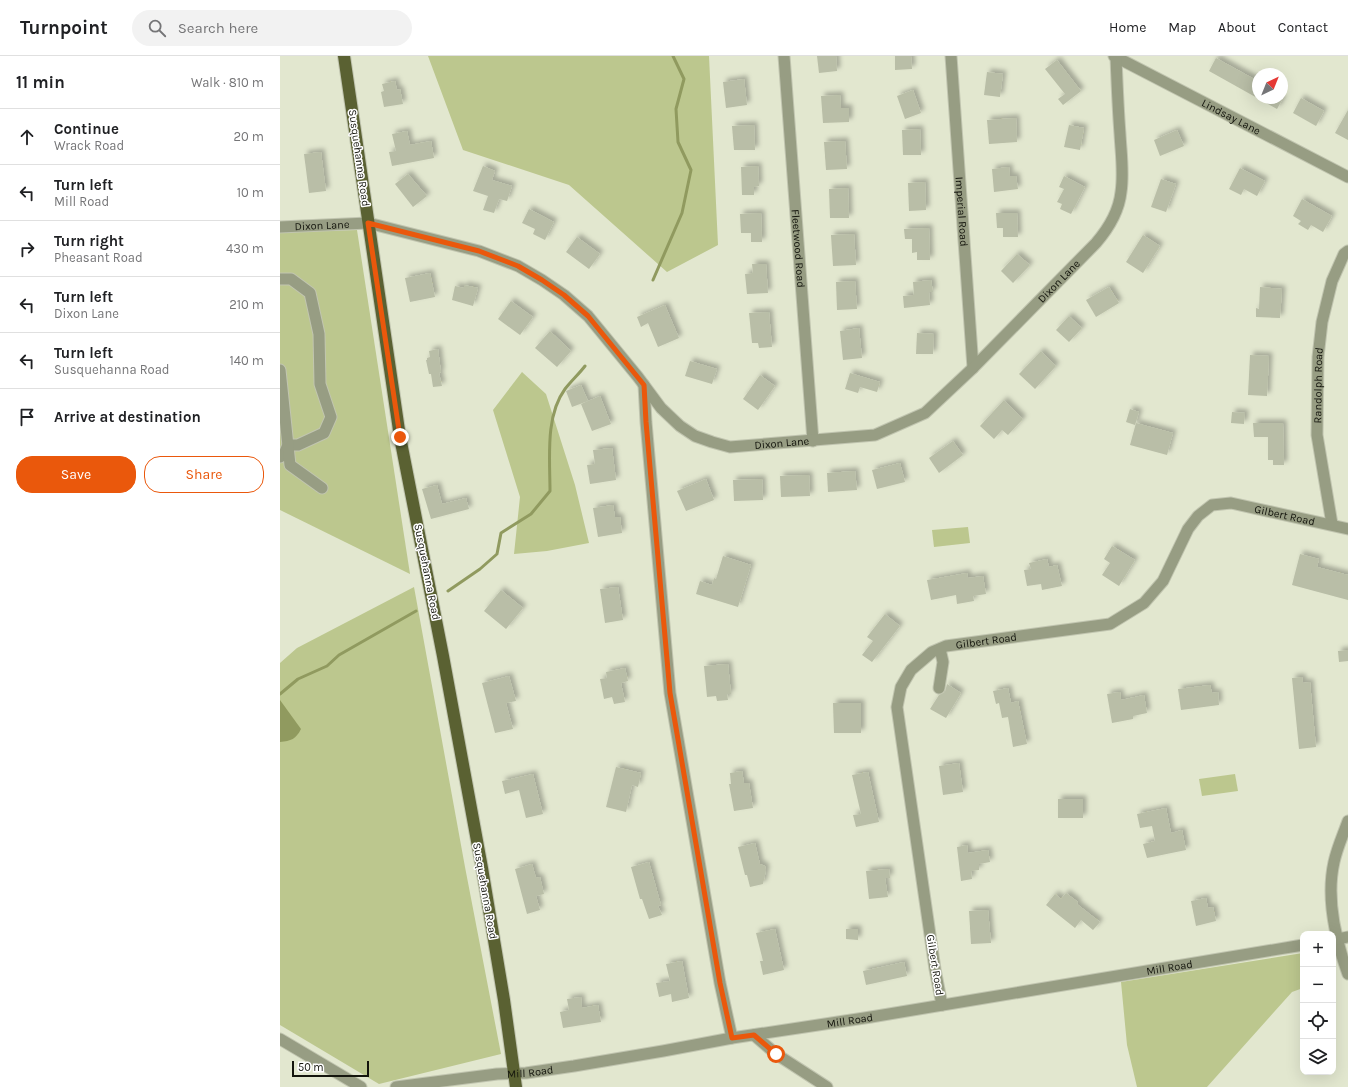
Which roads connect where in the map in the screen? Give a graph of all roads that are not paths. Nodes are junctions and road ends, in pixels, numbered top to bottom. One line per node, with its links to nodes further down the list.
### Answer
1 (344, 56): 6 (main road, Susquehanna Road)
2 (784, 56): 13 (street, Fleetwood Road)
3 (951, 56): 10 (street, Imperial Road)
4 (1115, 57): 5 (street, Lindsay Lane); 10 (street, Dixon Lane)
5 (1348, 177)
6 (368, 223): 7 (street, Dixon Lane); 12 (street, Dixon Lane); 32 (main road, Susquehanna Road)
7 (280, 227)
8 (1348, 251): 17 (street, Randolph Road)
9 (280, 279): 14 (street)
10 (973, 368): 13 (street, Dixon Lane)
11 (280, 370): 14 (street)
12 (644, 385): 13 (street, Dixon Lane); 30 (street)
13 (813, 441)
14 (288, 445): 15 (street); 16 (street)
15 (280, 457)
16 (322, 488)
17 (1332, 524): 18 (street, Gilbert Road); 19 (street, Gilbert Road)
18 (1348, 529)
19 (940, 649): 20 (street); 28 (street, Gilbert Road)
20 (939, 688)
21 (1348, 821): 22 (street)
22 (1334, 931)
23 (1348, 937): 24 (street)
24 (1336, 939)
25 (1336, 942): 27 (street)
26 (1300, 945): 28 (street, Mill Road)
27 (1348, 974)
28 (942, 1005): 29 (street, Mill Road)
29 (754, 1035): 30 (street, Mill Road); 36 (street)
30 (732, 1038): 32 (street, Mill Road)
31 (280, 1039): 33 (street)
32 (514, 1074): 34 (street, Mill Road); 35 (main road, Susquehanna Road)
33 (356, 1086)
34 (396, 1087)
35 (516, 1087)
36 (827, 1087)

